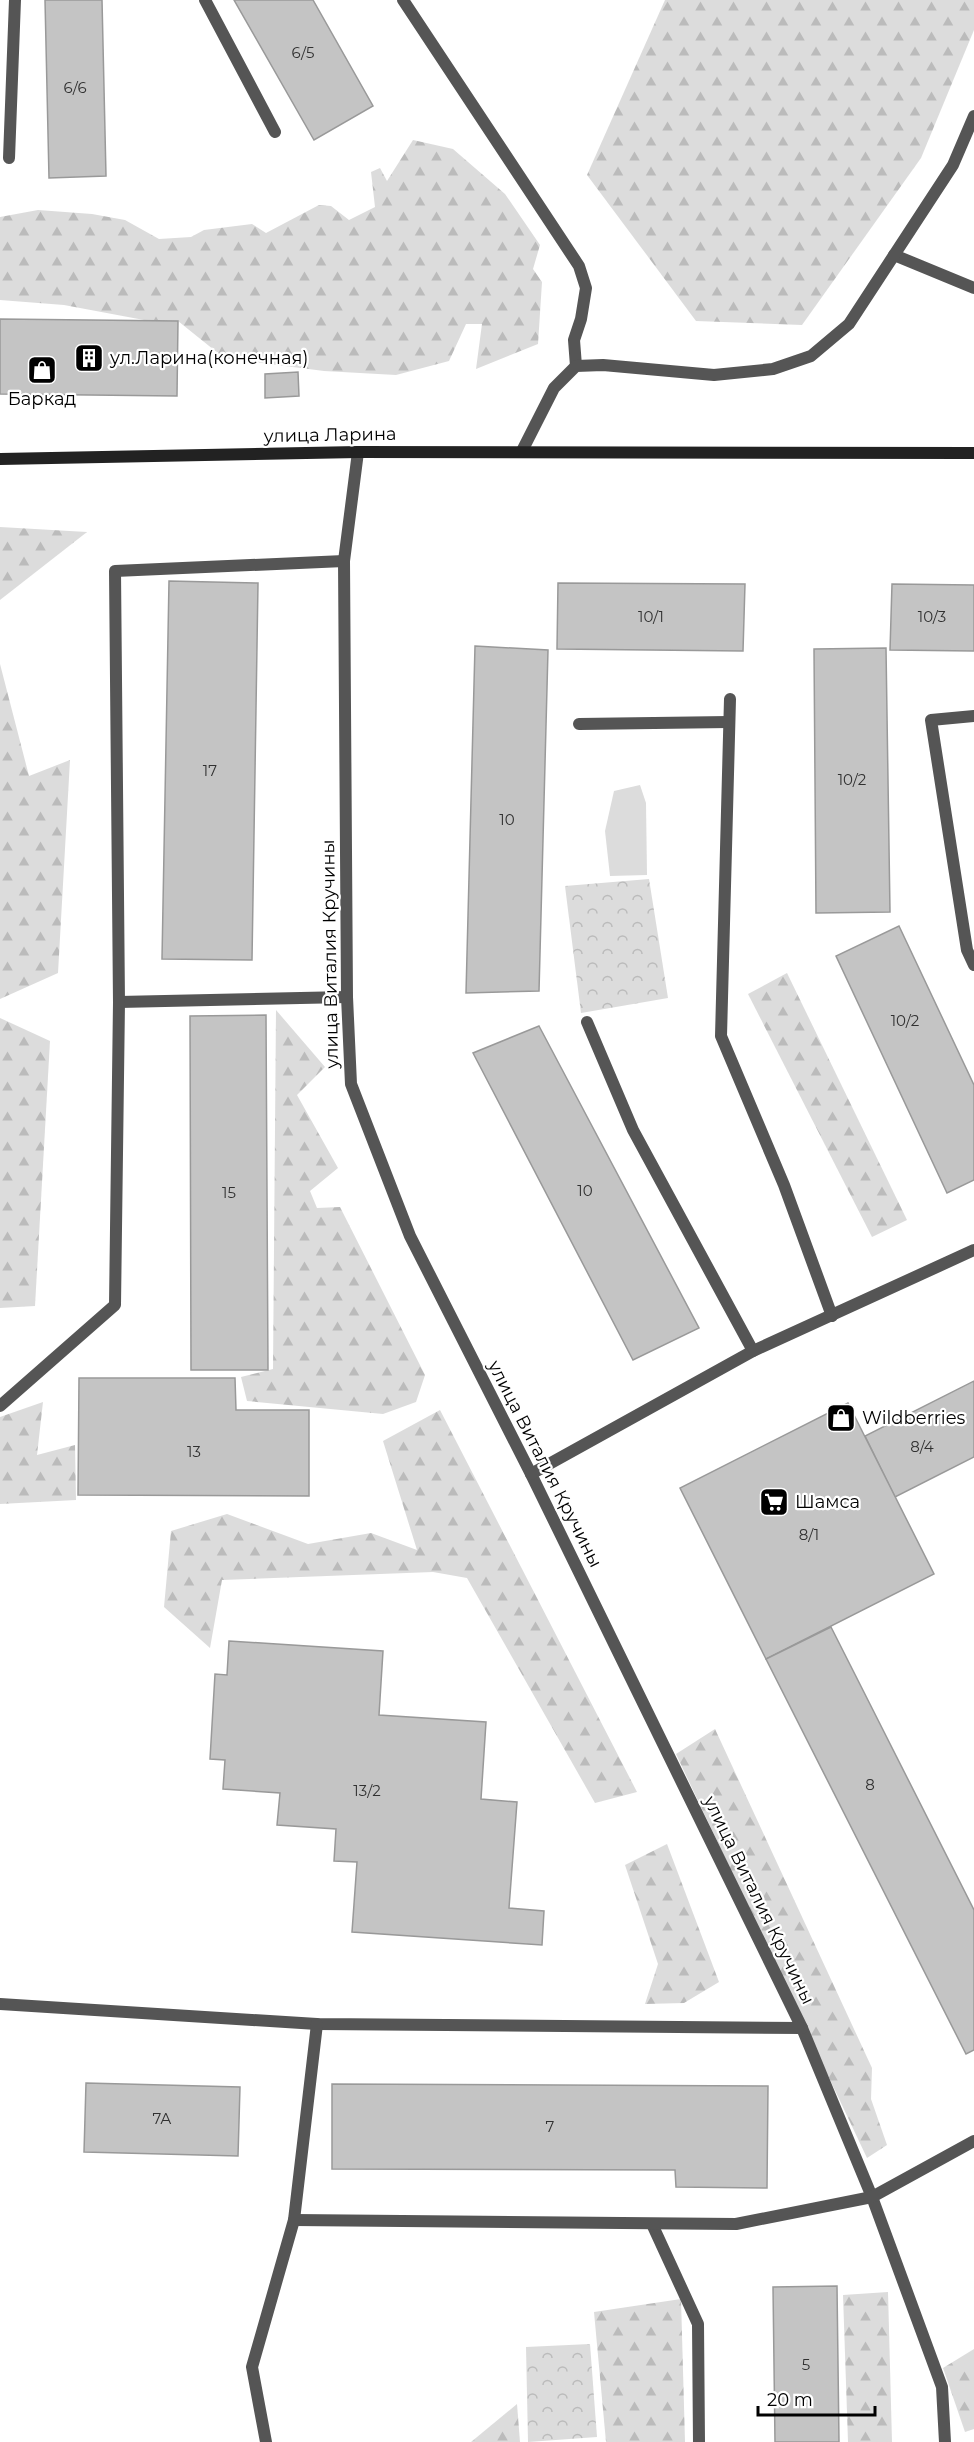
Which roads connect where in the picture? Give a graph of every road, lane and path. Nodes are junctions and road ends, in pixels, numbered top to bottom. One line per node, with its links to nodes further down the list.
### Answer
1 (15, 0): 6 (street)
2 (205, 0): 5 (street)
3 (403, 0): 9 (street)
4 (974, 117): 7 (street)
5 (275, 132)
6 (9, 158)
7 (894, 255): 8 (street); 9 (street)
8 (974, 288)
9 (576, 366): 10 (street)
10 (522, 451): 11 (main road, улица Ларина); 12 (main road, улица Ларина)
11 (358, 452): 13 (main road, улица Ларина); 14 (street, улица Виталия Кручины)
12 (974, 453)
13 (0, 459)
14 (344, 561): 20 (street, улица Виталия Кручины); 21 (street)
15 (730, 699): 17 (street)
16 (974, 716): 19 (street)
17 (729, 722): 18 (street); 24 (street)
18 (579, 724)
19 (974, 965)
20 (347, 997): 21 (street); 27 (street, улица Виталия Кручины)
21 (119, 1002): 26 (street)
22 (587, 1022): 25 (street)
23 (974, 1250): 24 (street)
24 (832, 1316): 25 (street)
25 (753, 1351): 27 (street)
26 (0, 1406)
27 (531, 1474): 30 (street, улица Виталия Кручины)
28 (0, 2004): 29 (street)
29 (316, 2024): 30 (street); 33 (street)
30 (802, 2028): 32 (street, улица Виталия Кручины)
31 (974, 2141): 32 (street)
32 (872, 2197): 34 (street); 37 (street, улица Виталия Кручины)
33 (294, 2220): 34 (street); 35 (street)
34 (652, 2223): 36 (street)
35 (266, 2442)
36 (699, 2442)
37 (945, 2442)

